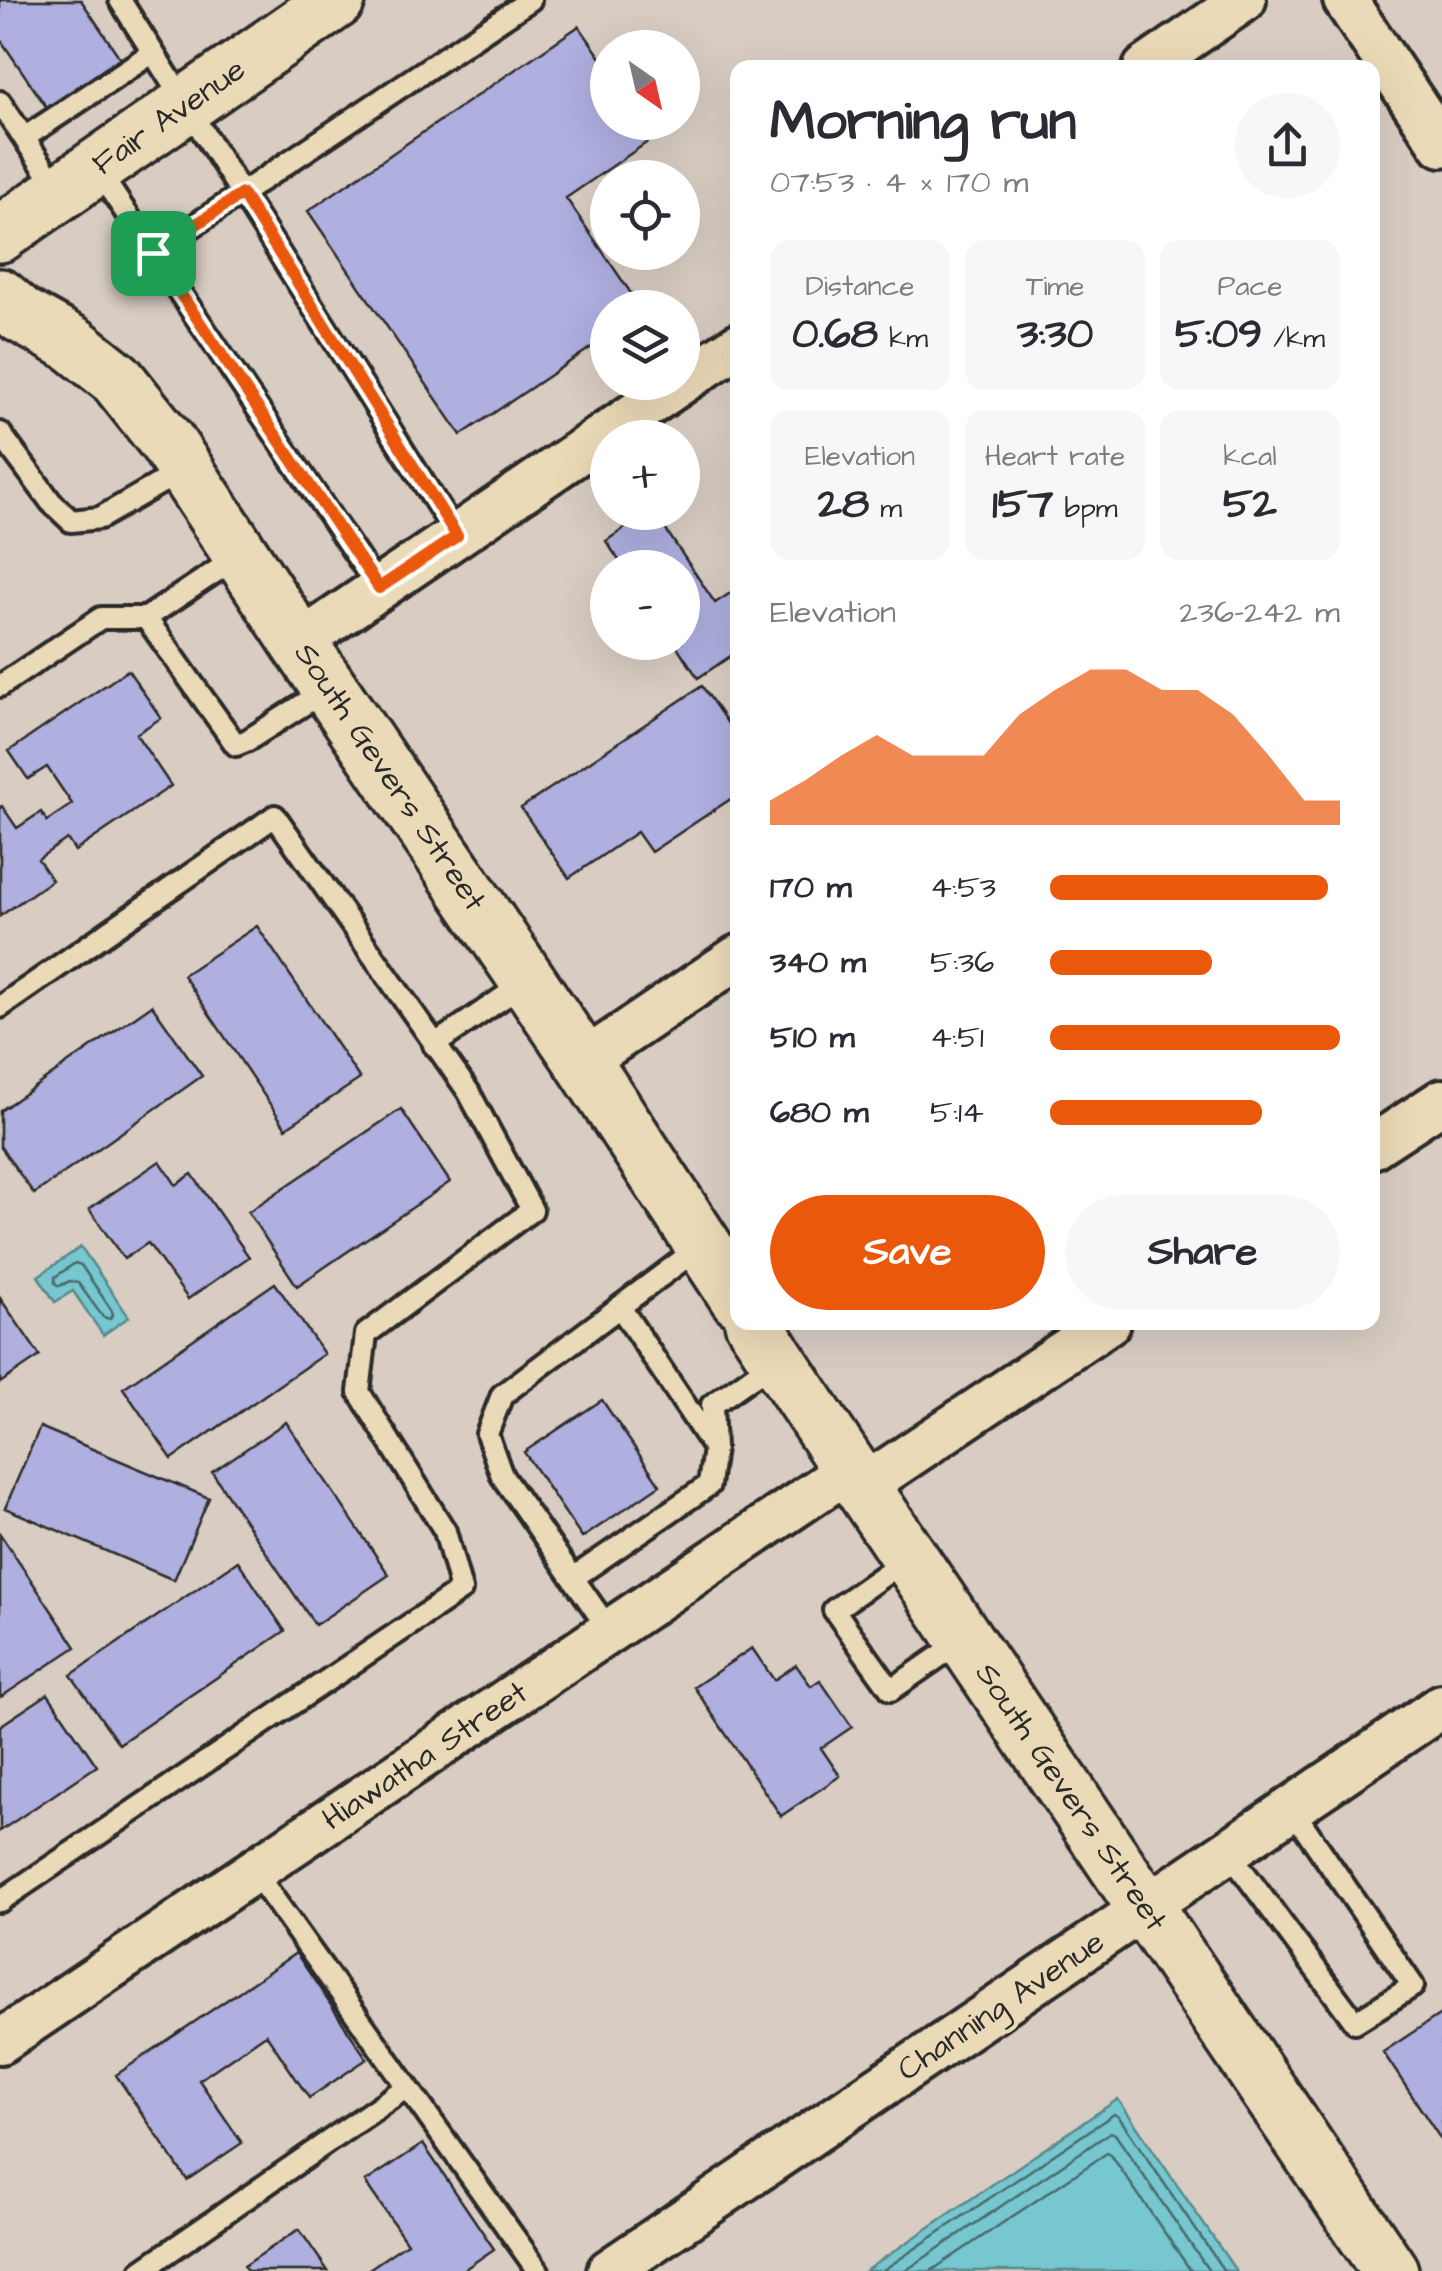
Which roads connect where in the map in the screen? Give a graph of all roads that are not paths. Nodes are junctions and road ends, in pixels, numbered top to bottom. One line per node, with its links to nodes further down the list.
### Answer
1 (120, 0): 6 (lane)
2 (337, 0): 9 (street, Fair Avenue)
3 (530, 0): 13 (lane)
4 (1244, 0): 7 (street)
5 (1344, 0): 11 (street)
6 (152, 53): 9 (lane); 10 (lane)
7 (1157, 60)
8 (0, 102): 10 (lane)
9 (186, 105): 12 (street, Fair Avenue); 13 (lane)
10 (24, 138): 12 (lane)
11 (1442, 145)
12 (78, 180): 14 (street, Fair Avenue); 15 (lane)
13 (242, 194): 15 (lane); 22 (lane)
14 (0, 234)
15 (153, 253): 24 (lane)
16 (0, 297): 21 (street, South Gevers Street)
17 (730, 350): 18 (street)
18 (700, 370)
19 (656, 400): 22 (street)
20 (0, 433): 21 (lane)
21 (184, 469): 23 (street, South Gevers Street)
22 (457, 536): 24 (street)
23 (240, 555): 25 (lane); 26 (street, South Gevers Street)
24 (379, 588): 26 (street)
25 (146, 618): 27 (lane); 28 (lane)
26 (298, 643): 28 (street, South Gevers Street)
27 (0, 686)
28 (329, 688): 30 (street, South Gevers Street)
29 (730, 961): 33 (street)
30 (528, 981): 32 (lane); 33 (street, South Gevers Street)
31 (0, 1007): 32 (lane)
32 (434, 1045): 51 (lane)
33 (582, 1062): 36 (street, South Gevers Street)
34 (1442, 1101): 35 (street)
35 (1380, 1142)
36 (702, 1245): 37 (street, South Gevers Street); 38 (lane)
37 (730, 1286)
38 (620, 1307): 41 (lane); 44 (lane)
39 (1096, 1330): 42 (street, Hiawatha Street)
40 (765, 1341): 41 (lane); 42 (street, South Gevers Street)
41 (714, 1448): 44 (lane)
42 (856, 1478): 43 (street, South Gevers Street); 45 (street, Hiawatha Street)
43 (910, 1557): 46 (street, South Gevers Street); 46 (lane)
44 (573, 1578): 45 (lane)
45 (610, 1631): 50 (street, Hiawatha Street)
46 (964, 1638): 52 (street, South Gevers Street)
47 (1442, 1706): 48 (street, Channing Avenue)
48 (1292, 1809): 49 (street, Channing Avenue); 49 (lane)
49 (1228, 1851): 52 (street, Channing Avenue)
50 (254, 1871): 53 (street, Hiawatha Street); 54 (lane)
51 (0, 1901)
52 (1146, 1908): 57 (street, Channing Avenue); 58 (street, South Gevers Street)
53 (0, 2042)
54 (407, 2087): 55 (lane); 56 (lane)
55 (141, 2271)
56 (538, 2271)
57 (610, 2271)
58 (1390, 2271)

